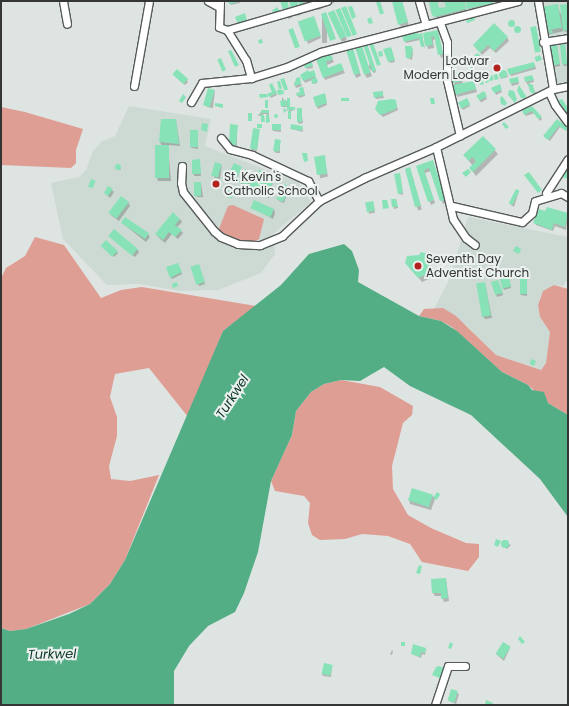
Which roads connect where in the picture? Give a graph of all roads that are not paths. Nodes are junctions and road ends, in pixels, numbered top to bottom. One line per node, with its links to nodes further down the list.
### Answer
1 (63, 1): 10 (street)
2 (149, 1): 16 (street)
3 (208, 1): 8 (street)
4 (327, 1): 12 (street)
5 (419, 1): 11 (street)
6 (518, 1): 9 (street)
7 (538, 1): 14 (street)
8 (219, 4): 12 (street)
9 (440, 23): 11 (street); 21 (street)
10 (67, 24)
11 (426, 26): 15 (street)
12 (226, 30): 15 (street)
13 (568, 38): 14 (street)
14 (543, 42): 18 (street)
15 (251, 78): 19 (street)
16 (134, 86)
17 (568, 86): 18 (street)
18 (551, 90): 20 (street); 21 (street)
19 (191, 102)
20 (568, 122)
21 (460, 136): 23 (street)
22 (221, 138): 28 (street)
23 (436, 147): 28 (street); 29 (street)
24 (568, 159): 26 (street)
25 (182, 166): 28 (street)
26 (546, 193)
27 (568, 197): 29 (street)
28 (319, 201)
29 (452, 206): 30 (street)
30 (475, 246)
31 (465, 666): 32 (street)
32 (435, 705)

